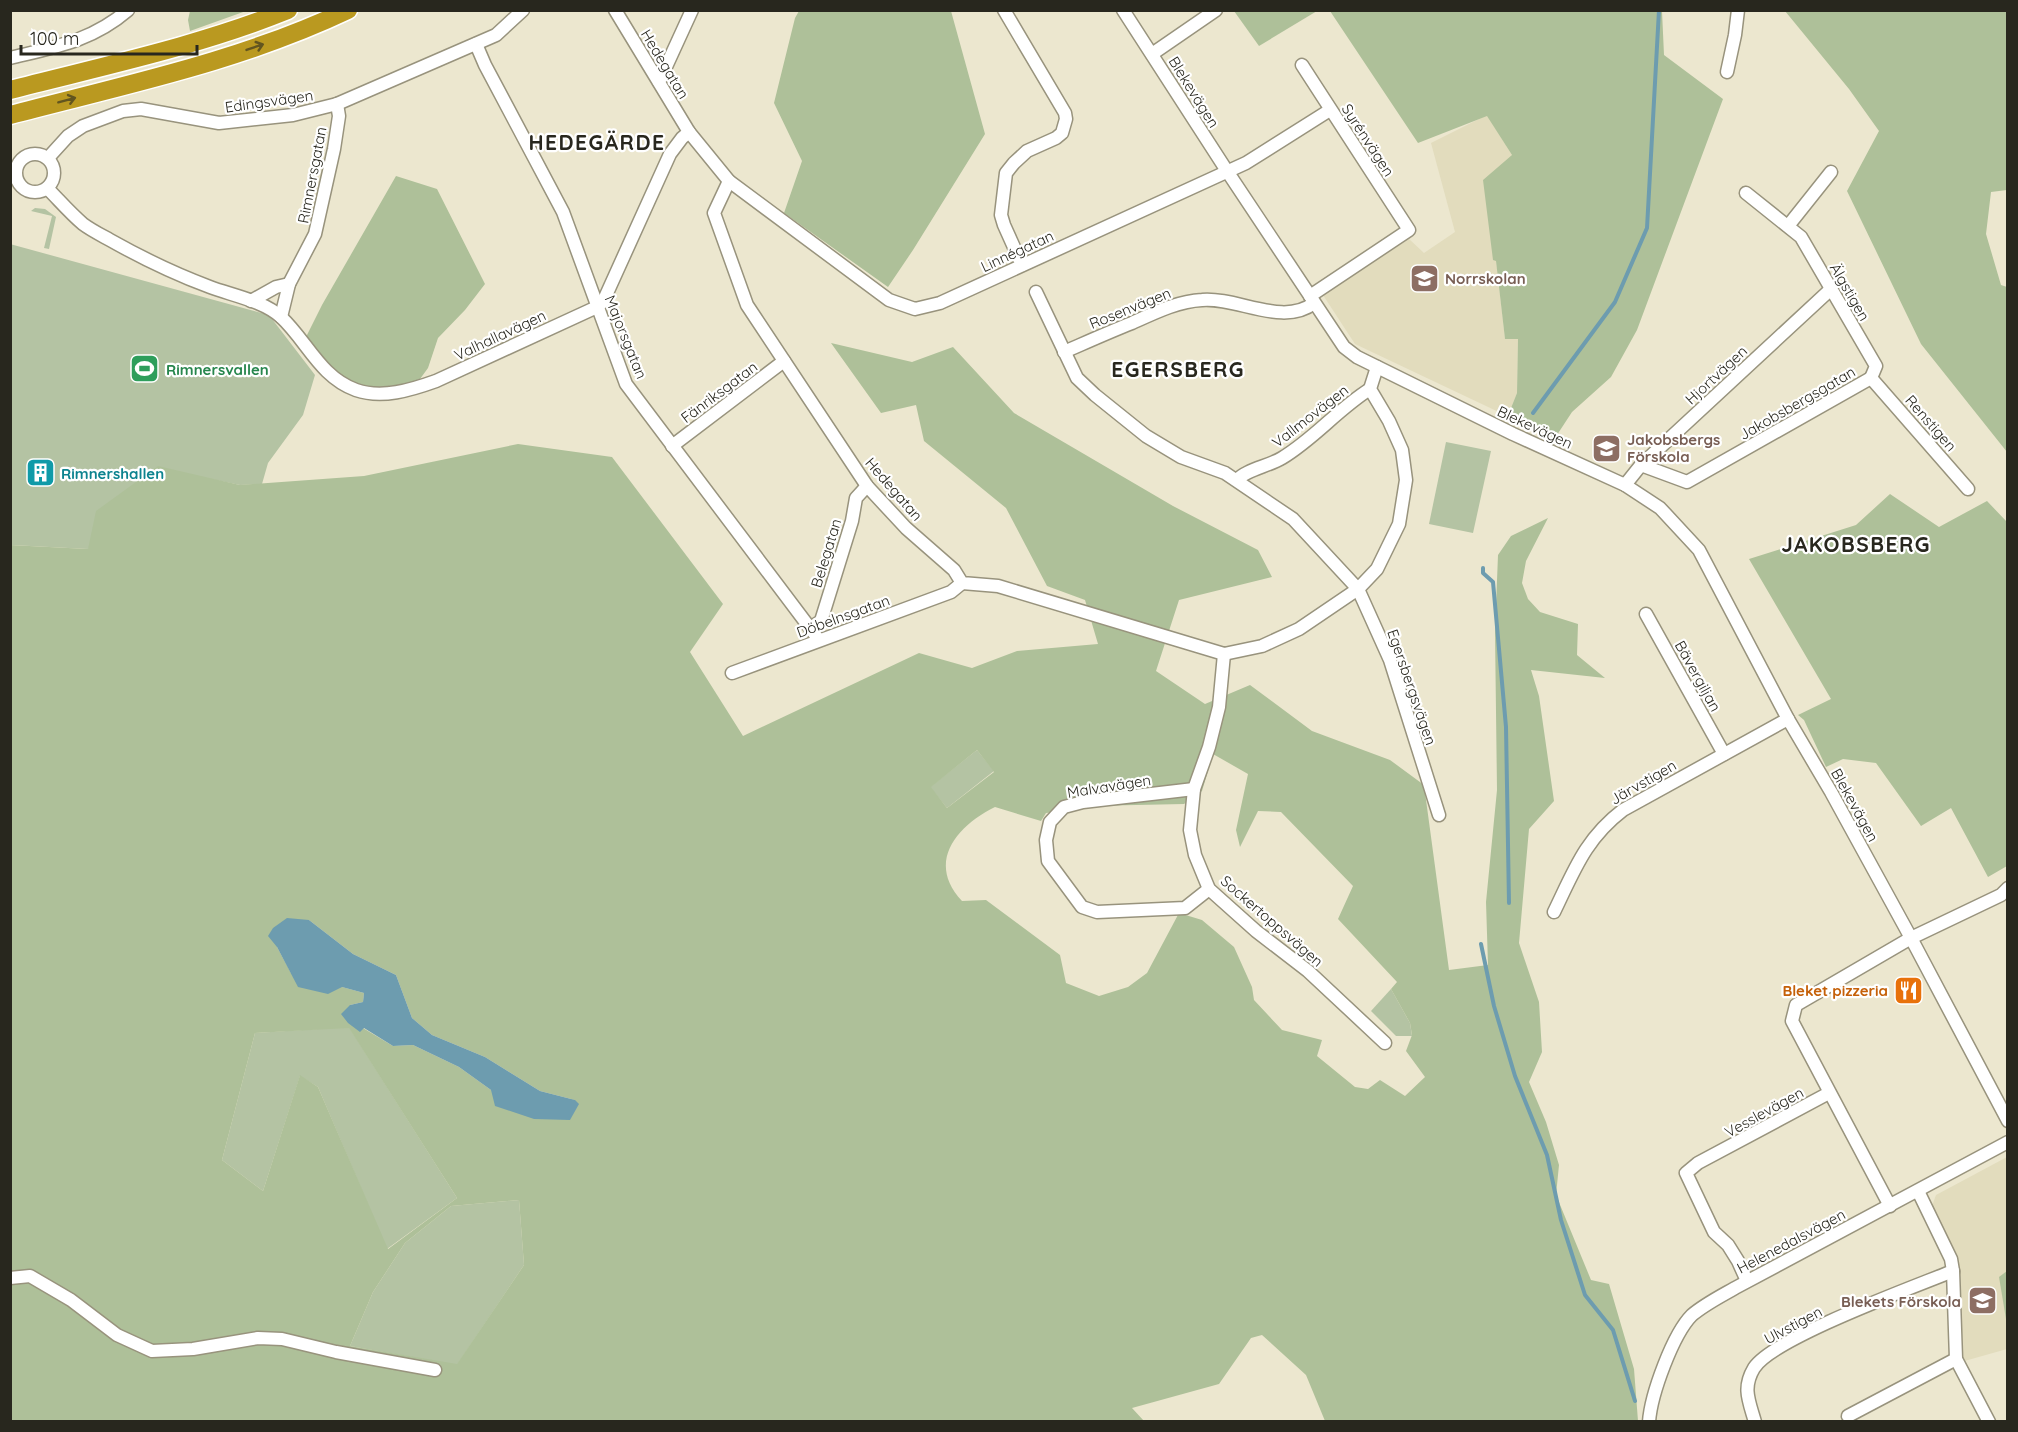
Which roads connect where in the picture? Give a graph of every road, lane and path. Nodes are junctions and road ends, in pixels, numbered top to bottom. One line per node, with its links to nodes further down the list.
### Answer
1 (128, 10): 13 (street)
2 (288, 10): 17 (highway)
3 (348, 10): 20 (highway, one-way to 3)
4 (523, 10): 11 (street, Edingsvägen)
5 (615, 10): 16 (street, Hedegatan)
6 (692, 10): 16 (street)
7 (1004, 10): 31 (street)
8 (1123, 10): 12 (street, Blekevägen)
9 (1216, 10): 12 (street)
10 (1738, 10): 15 (street)
11 (476, 44): 18 (street, Edingsvägen); 37 (street, Majorsgatan)
12 (1152, 54): 23 (street, Blekevägen)
13 (10, 58)
14 (1302, 65): 19 (street, Syrénvägen)
15 (1727, 72)
16 (659, 82): 21 (street, Hedegatan)
17 (10, 90)
18 (337, 104): 22 (street, Edingsvägen); 32 (street, Rimnersgatan)
19 (1330, 110): 23 (street, Linnégatan); 30 (street, Syrénvägen)
20 (10, 115)
21 (689, 132): 26 (street, Hedegatan); 37 (street)
22 (48, 158): 25 (street); 27 (street)
23 (1227, 171): 31 (street, Linnégatan); 35 (street, Blekevägen)
24 (1831, 172): 29 (street)
25 (13, 178): 27 (street)
26 (729, 181): 31 (street, Linnégatan); 40 (street, Hedegatan)
27 (47, 188): 36 (street, Valhallavägen)
28 (1746, 193): 29 (street, Älgstigen)
29 (1788, 226): 33 (street, Älgstigen)
30 (1409, 230): 35 (street, Rosenvägen)
31 (1022, 265)
32 (289, 284): 36 (street); 38 (street, Rimnersgatan)
33 (1831, 289): 42 (street, Älgstigen); 45 (street, Hjortvägen)
34 (1036, 292): 39 (street, Egersbergsvägen)
35 (1312, 299): 39 (street, Rosenvägen); 41 (street, Blekevägen)
36 (251, 301): 38 (street, Valhallavägen)
37 (597, 307): 38 (street, Valhallavägen); 44 (street, Majorsgatan)
38 (281, 317)
39 (1064, 352): 46 (street, Egersbergsvägen)
40 (784, 361): 44 (street, Fänriksgatan); 48 (street, Hedegatan)
41 (1377, 367): 43 (street); 47 (street, Blekevägen)
42 (1871, 378): 45 (street, Jakobsbergsgatan); 49 (street, Renstigen)
43 (1370, 389): 46 (street, Vallmovägen); 51 (street)
44 (672, 446): 53 (street, Majorsgatan)
45 (1641, 465): 47 (street, Hjortvägen)
46 (1237, 480): 51 (street, Egersbergsvägen)
47 (1625, 485): 57 (street, Blekevägen)
48 (867, 486): 50 (street, Hedegatan); 53 (street, Belegatan)
49 (1968, 489)
50 (962, 583): 54 (street, Döbelnsgatan); 55 (street)
51 (1358, 589): 55 (street); 60 (street, Egersbergsvägen)
52 (1647, 614): 58 (street, Bävergiljan)
53 (810, 628): 54 (street, Majorsgatan)
54 (819, 640): 56 (street, Döbelnsgatan)
55 (1224, 654): 59 (street, Sockertoppsvägen)
56 (732, 673)
57 (1788, 719): 58 (street, Järvstigen); 64 (street, Blekevägen)
58 (1724, 754): 63 (street, Järvstigen)
59 (1194, 789): 62 (street, Sockertoppsvägen); 62 (street, Malvavägen)
60 (1439, 815)
61 (2007, 888): 64 (street)
62 (1209, 889): 65 (street, Sockertoppsvägen)
63 (1554, 912)
64 (1911, 938): 66 (street, Vesslevägen); 67 (street, Blekevägen)
65 (1385, 1043)
66 (1829, 1093): 70 (street, Vesslevägen); 73 (street, Vesslevägen)
67 (2007, 1121)
68 (2007, 1142): 69 (street, Helenedalsvägen)
69 (1918, 1191): 70 (street, Helenedalsvägen); 71 (street)
70 (1890, 1206): 73 (street, Helenedalsvägen)
71 (1953, 1271): 74 (street); 78 (street, Ulvstigen)
72 (10, 1278): 75 (street)
73 (1747, 1281): 77 (street, Helenedalsvägen)
74 (1956, 1359): 76 (street); 79 (street)
75 (435, 1370)
76 (1848, 1416)
77 (1649, 1422)
78 (1755, 1422)
79 (1989, 1422)

